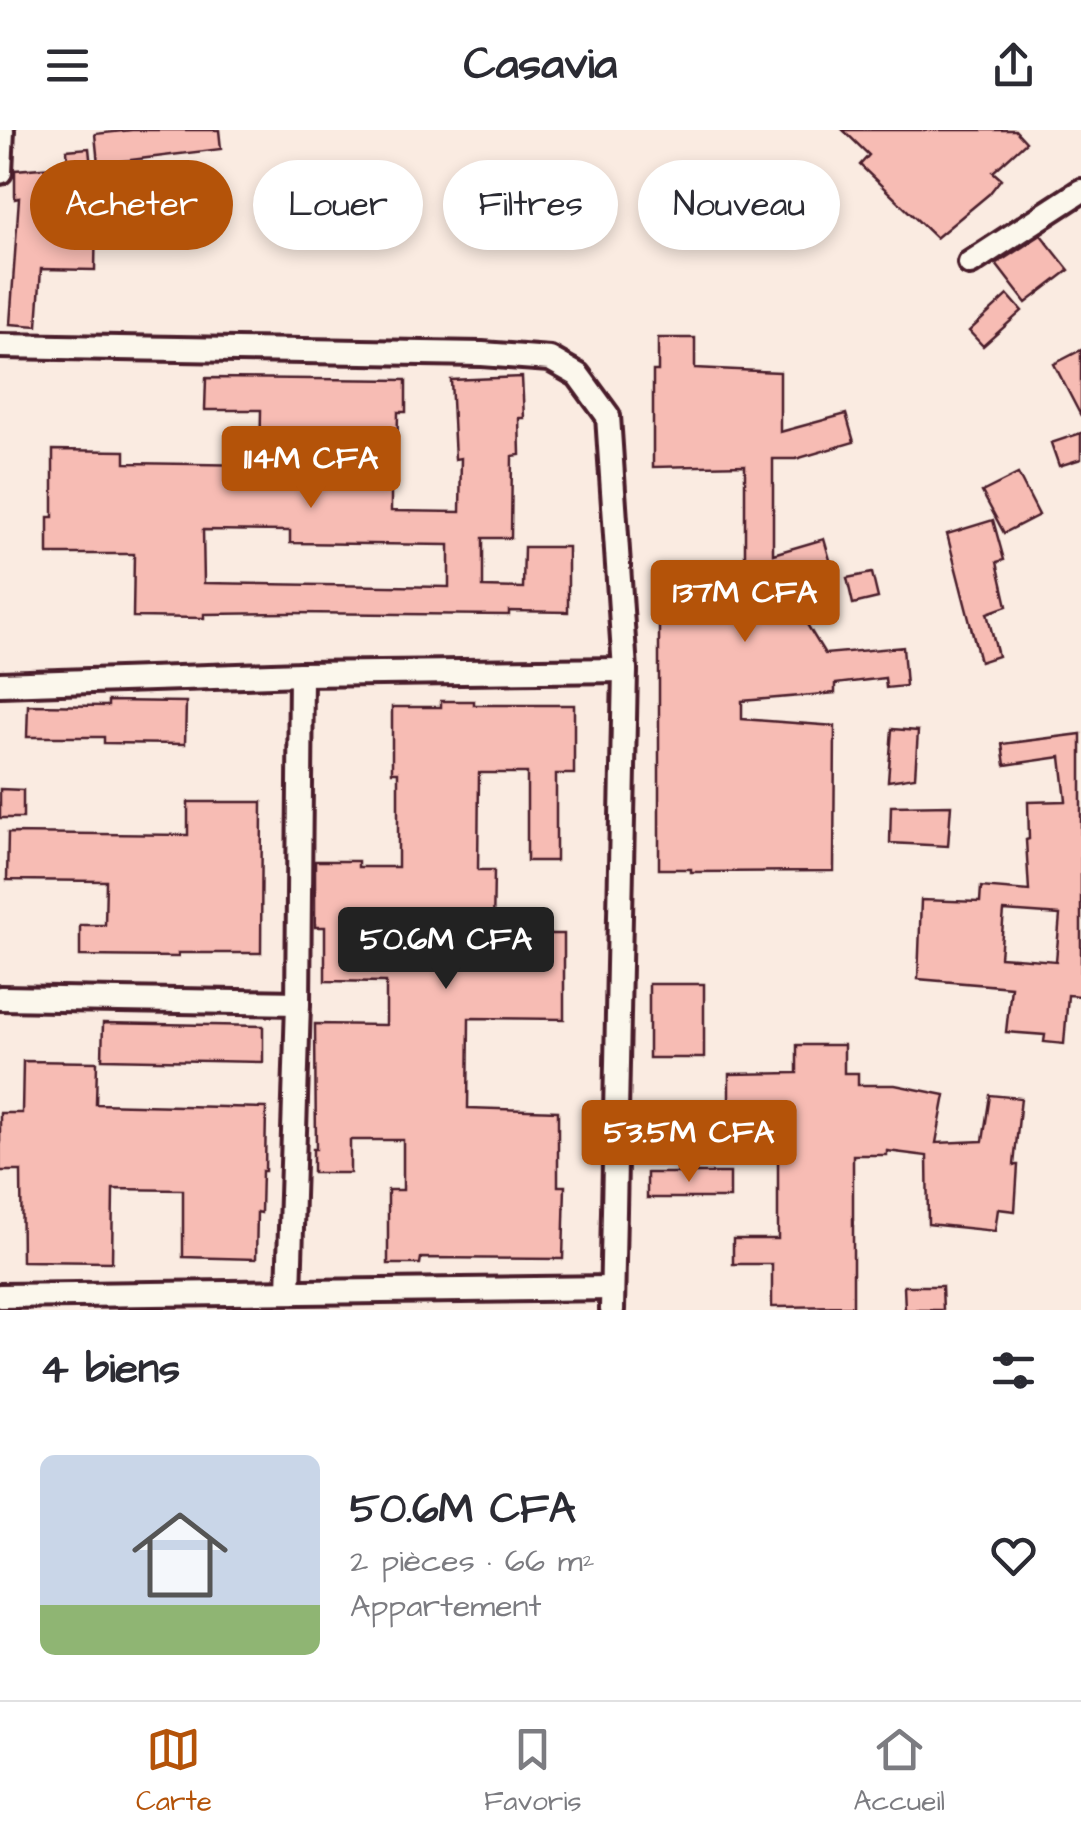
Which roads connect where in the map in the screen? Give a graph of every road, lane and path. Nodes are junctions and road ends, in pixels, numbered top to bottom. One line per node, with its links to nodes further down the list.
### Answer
1 (2, 130): 2 (street)
2 (0, 172)
3 (1081, 191): 4 (street)
4 (970, 263)
5 (0, 346): 6 (street)
6 (625, 670): 7 (street); 12 (street)
7 (301, 674): 8 (street); 10 (street)
8 (0, 684)
9 (0, 998): 10 (street)
10 (298, 1003): 11 (street)
11 (289, 1292): 12 (street); 13 (street)
12 (612, 1299)
13 (13, 1301)

